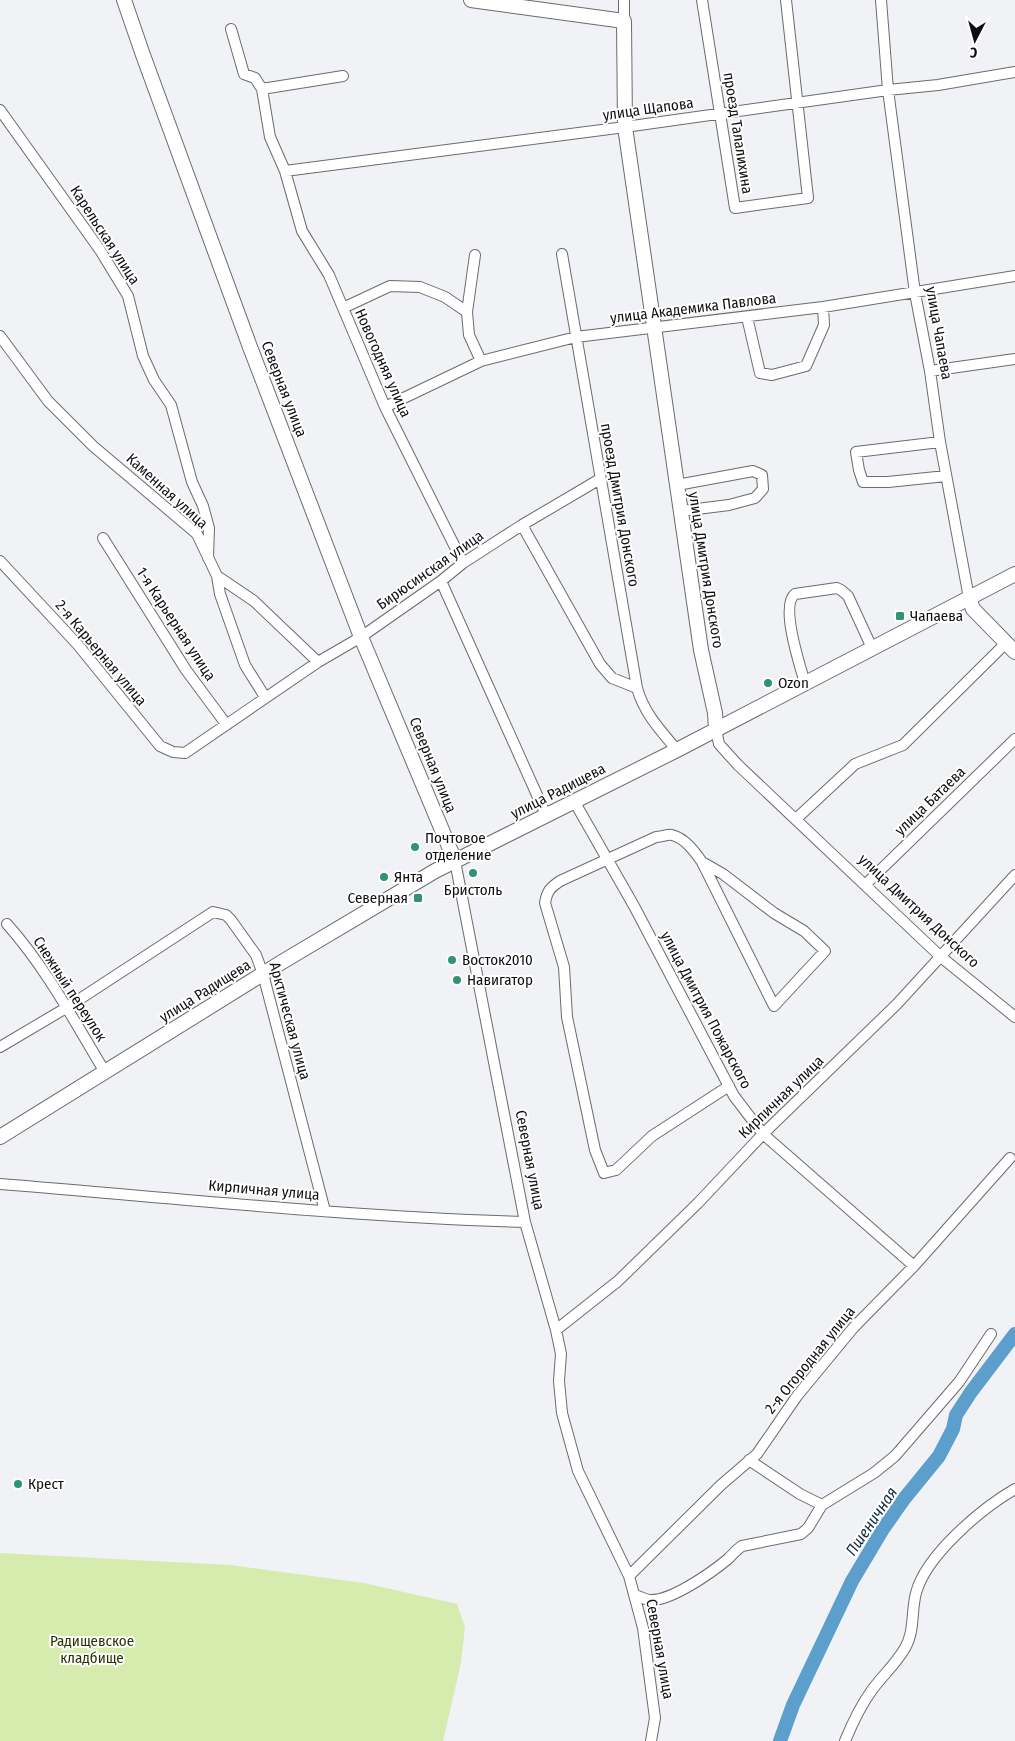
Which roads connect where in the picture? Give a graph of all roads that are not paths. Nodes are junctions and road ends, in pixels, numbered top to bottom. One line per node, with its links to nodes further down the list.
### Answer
1 (124, 0): 47 (main road, Северная улица)
2 (471, 0): 7 (main road)
3 (624, 0): 7 (street, улица Дмитрия Донского)
4 (702, 0): 15 (street, проезд Талалихина)
5 (786, 0): 13 (street, проезд Талалихина)
6 (881, 0): 12 (street, улица Чапаева)
7 (624, 21): 16 (main road, улица Дмитрия Донского)
8 (231, 29): 11 (street)
9 (1015, 72): 12 (street, улица Щапова)
10 (344, 76): 11 (street)
11 (262, 89): 17 (street, Новогодняя улица)
12 (888, 90): 13 (street, улица Щапова); 21 (street, улица Чапаева)
13 (798, 103): 15 (street, улица Щапова); 15 (street, проезд Талалихина)
14 (0, 110): 40 (street, Карельская улица)
15 (719, 114): 16 (street, улица Щапова)
16 (625, 128): 17 (street, улица Щапова); 26 (main road, улица Дмитрия Донского)
17 (285, 171): 23 (street, Новогодняя улица)
18 (562, 254): 28 (street, проезд Дмитрия Донского)
19 (475, 255): 24 (street)
20 (1015, 276): 21 (street, улица Академика Павлова)
21 (915, 293): 22 (street, улица Академика Павлова); 31 (street, улица Чапаева)
22 (823, 307): 25 (street, улица Академика Павлова); 25 (street)
23 (343, 308): 24 (street); 32 (street, Новогодняя улица)
24 (467, 312): 30 (street)
25 (747, 317): 26 (street, улица Академика Павлова)
26 (654, 328): 28 (street, улица Академика Павлова); 36 (main road, улица Дмитрия Донского)
27 (0, 336): 40 (street, Каменная улица)
28 (576, 337): 30 (street, улица Академика Павлова); 35 (street, проезд Дмитрия Донского)
29 (1015, 359): 31 (street)
30 (481, 361): 32 (street, улица Академика Павлова)
31 (930, 371): 33 (street, улица Чапаева)
32 (385, 407): 42 (street, Новогодняя улица)
33 (940, 442): 34 (street, улица Чапаева); 34 (street)
34 (946, 476): 46 (street, улица Чапаева)
35 (600, 479): 38 (street, Бирюсинская улица); 52 (street, проезд Дмитрия Донского)
36 (677, 486): 37 (main road, улица Дмитрия Донского); 37 (street)
37 (681, 511): 55 (main road, улица Дмитрия Донского)
38 (522, 525): 42 (street, Бирюсинская улица); 52 (street)
39 (103, 538): 54 (street, 1-я Карьерная улица)
40 (208, 558): 44 (street, Каменная улица)
41 (0, 562): 58 (street, 2-я Карьерная улица)
42 (463, 563): 45 (street, Бирюсинская улица)
43 (1015, 574): 46 (main road, улица Радищева)
44 (216, 576): 50 (street); 53 (street, Каменная улица)
45 (441, 581): 47 (street, Бирюсинская улица); 60 (street)
46 (969, 598): 48 (main road, улица Радищева); 49 (main road, улица Чапаева)
47 (360, 637): 50 (street, Бирюсинская улица); 62 (main road, Северная улица)
48 (872, 648): 51 (main road, улица Радищева); 51 (street)
49 (1010, 648): 61 (street)
50 (318, 662): 53 (street, Бирюсинская улица)
51 (805, 683): 55 (main road, улица Радищева)
52 (637, 688): 57 (street, проезд Дмитрия Донского)
53 (265, 697): 54 (street, Бирюсинская улица)
54 (226, 724): 58 (street, Бирюсинская улица)
55 (716, 729): 57 (main road, улица Радищева); 61 (street, улица Дмитрия Донского)
56 (1015, 739): 66 (street, улица Батаева)
57 (677, 750): 59 (main road, улица Радищева)
58 (185, 753)
59 (574, 801): 60 (main road, улица Радищева); 63 (street, улица Дмитрия Пожарского)
60 (546, 815): 62 (main road, улица Радищева)
61 (796, 819): 66 (street, улица Дмитрия Донского)
62 (455, 860): 69 (main road, улица Радищева); 80 (street, Северная улица)
63 (607, 860): 64 (street); 74 (street, улица Дмитрия Пожарского); 74 (street)
64 (702, 862): 64 (street)
65 (1015, 875): 68 (street, Кирпичная улица)
66 (865, 884): 68 (street, улица Дмитрия Донского)
67 (7, 924): 70 (street, Снежный переулок)
68 (941, 957): 71 (street, улица Дмитрия Донского); 75 (street, Кирпичная улица)
69 (263, 974): 70 (street, Арктическая улица); 73 (main road, улица Радищева); 79 (street, Арктическая улица)
70 (66, 1008): 72 (street); 73 (street, Снежный переулок)
71 (1015, 1017)
72 (0, 1047)
73 (105, 1072): 76 (main road, улица Радищева)
74 (729, 1086): 75 (street, улица Дмитрия Пожарского)
75 (763, 1134): 81 (street, улица Дмитрия Пожарского); 82 (street, Кирпичная улица)
76 (0, 1137)
77 (1010, 1158): 81 (street, 2-я Огородная улица)
78 (0, 1184): 79 (street, Кирпичная улица)
79 (325, 1210): 80 (street, Кирпичная улица)
80 (525, 1222): 82 (street, Северная улица)
81 (914, 1266): 84 (street, 2-я Огородная улица)
82 (556, 1330): 87 (street, Северная улица)
83 (991, 1334): 86 (street)
84 (749, 1460): 86 (street); 87 (street, 2-я Огородная улица)
85 (1015, 1490): 90 (street)
86 (822, 1505): 88 (street)
87 (629, 1576): 88 (street, Северная улица)
88 (634, 1595): 89 (street, Северная улица)
89 (651, 1741)
90 (845, 1741)

